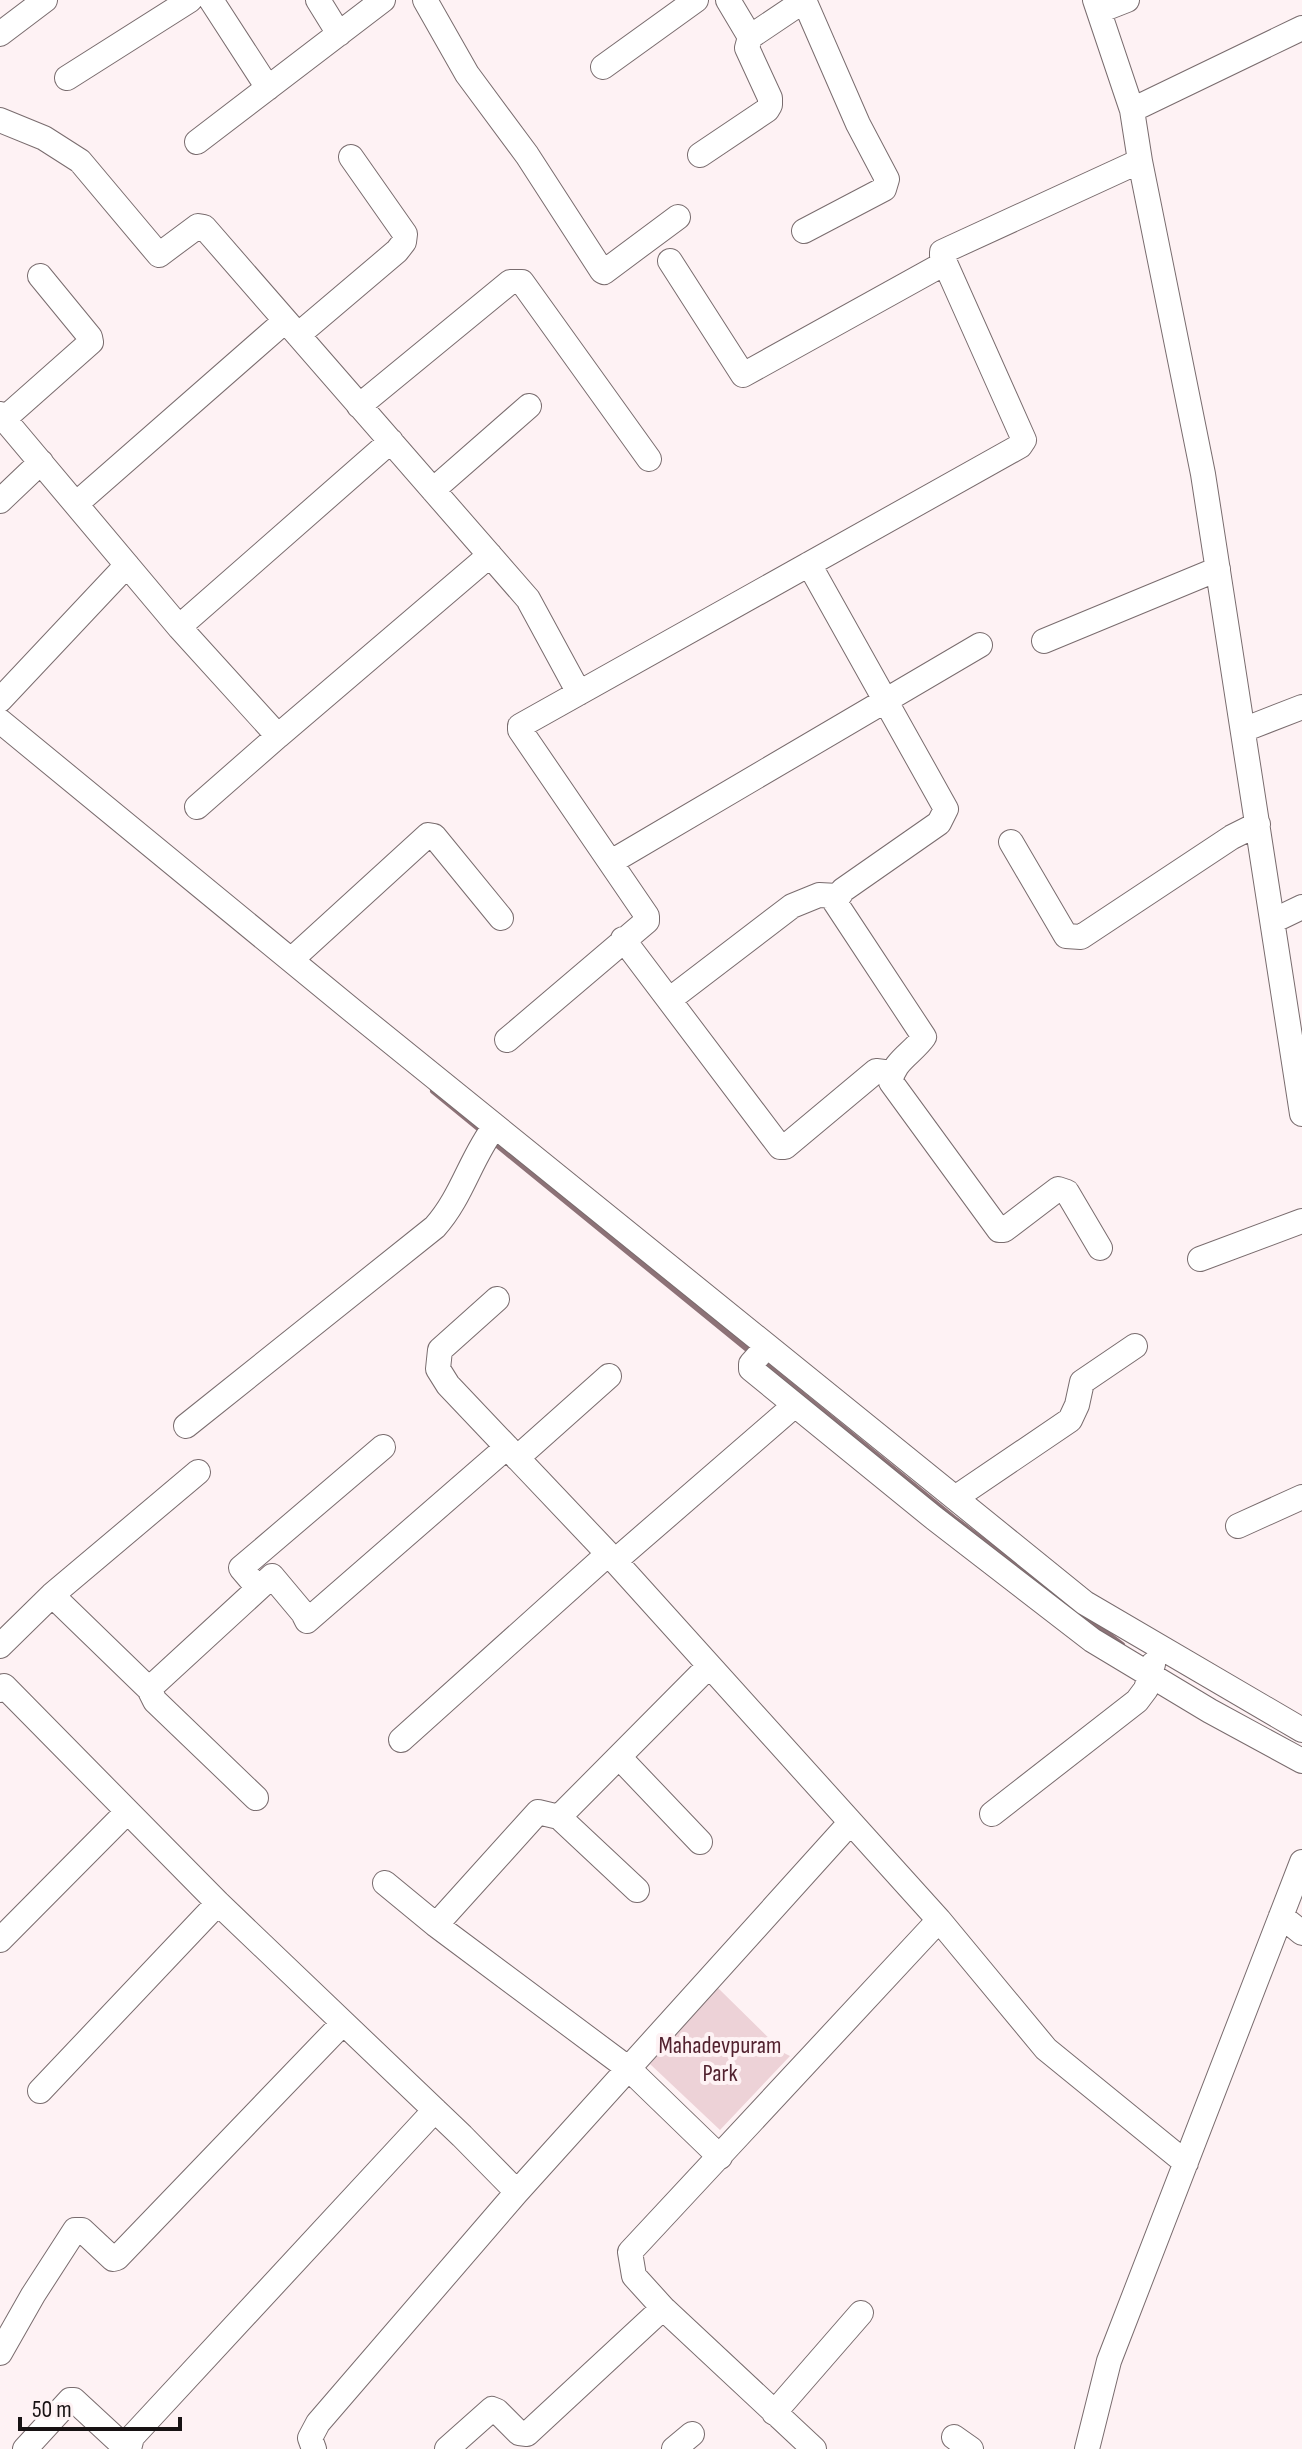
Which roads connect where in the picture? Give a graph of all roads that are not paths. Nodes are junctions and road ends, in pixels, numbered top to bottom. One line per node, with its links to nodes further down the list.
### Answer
1 (45, 0): 13 (street)
2 (190, 0): 17 (street)
3 (211, 0): 18 (street)
4 (318, 0): 14 (street)
5 (383, 0): 14 (street)
6 (425, 0): 25 (street)
7 (696, 0): 16 (street)
8 (728, 0): 15 (street)
9 (804, 0): 15 (street); 26 (street)
10 (1127, 0): 11 (street)
11 (1097, 6): 19 (street)
12 (1302, 28): 19 (street)
13 (0, 34)
14 (339, 34): 18 (street)
15 (750, 37): 22 (street)
16 (603, 67)
17 (67, 78)
18 (268, 88): 21 (street)
19 (1132, 110): 24 (street)
20 (0, 120): 30 (street)
21 (197, 142)
22 (700, 155)
23 (351, 157): 30 (street)
24 (1140, 161): 28 (street); 43 (street)
25 (678, 217)
26 (804, 231)
27 (670, 261): 28 (street)
28 (945, 263): 41 (street)
29 (40, 276): 33 (street)
30 (292, 328): 31 (street); 39 (street)
31 (359, 406): 34 (street); 35 (street)
32 (529, 406): 37 (street)
33 (2, 417): 36 (street)
34 (391, 441): 37 (street); 44 (street)
35 (649, 459)
36 (41, 462): 38 (street); 39 (street)
37 (433, 490): 40 (street)
38 (0, 501)
39 (76, 504): 42 (street)
40 (490, 555): 47 (street); 53 (street)
41 (809, 564): 47 (street); 49 (street)
42 (127, 565): 44 (street); 48 (street)
43 (1218, 569): 45 (street); 52 (street)
44 (179, 627): 53 (street)
45 (1044, 641)
46 (980, 645): 49 (street)
47 (579, 693): 57 (street)
48 (0, 700)
49 (885, 701): 57 (street); 58 (street)
50 (1302, 707): 52 (street)
51 (0, 721): 63 (street)
52 (1243, 730): 55 (street)
53 (278, 736): 54 (street)
54 (197, 807)
55 (1258, 824): 56 (street); 61 (street)
56 (1011, 842)
57 (611, 862): 62 (street)
58 (838, 896): 64 (street); 66 (street)
59 (1302, 907): 61 (street)
60 (501, 918): 63 (street)
61 (1273, 921): 67 (street)
62 (623, 939): 64 (street); 65 (street)
63 (291, 960): 68 (street)
64 (669, 1000): 66 (street)
65 (507, 1040)
66 (892, 1073): 70 (street)
67 (1302, 1114)
68 (490, 1133): 74 (street); 77 (street)
69 (1302, 1221): 71 (street)
70 (1100, 1248)
71 (1200, 1259)
72 (497, 1299): 79 (street)
73 (1135, 1346): 82 (street)
74 (760, 1353): 76 (street); 82 (street)
75 (609, 1376): 79 (street)
76 (795, 1405): 84 (street); 88 (street)
77 (186, 1426)
78 (383, 1447): 85 (street)
79 (512, 1453): 84 (street); 85 (street)
80 (198, 1472): 86 (street)
81 (1302, 1497): 83 (street)
82 (955, 1498): 88 (street)
83 (1238, 1526)
84 (612, 1558): 89 (street); 93 (street)
85 (258, 1588): 91 (street)
86 (52, 1595): 87 (street); 91 (street)
87 (0, 1646)
88 (1156, 1661): 92 (street); 95 (street); 98 (street)
89 (708, 1667): 94 (street); 100 (street)
90 (1, 1686): 97 (street)
91 (149, 1689): 96 (street)
92 (1302, 1730)
93 (401, 1740)
94 (619, 1757): 99 (street); 101 (street)
95 (1302, 1761)
96 (256, 1798)
97 (127, 1812): 105 (street); 110 (street)
98 (992, 1814)
99 (559, 1817): 104 (street); 108 (street)
100 (850, 1823): 107 (street); 112 (street)
101 (700, 1842)
102 (1302, 1862): 106 (street)
103 (385, 1883): 108 (street)
104 (637, 1890)
105 (218, 1903): 111 (street); 113 (street)
106 (1281, 1916): 109 (street); 116 (street)
107 (939, 1920): 115 (street); 116 (street)
108 (436, 1925): 112 (street)
109 (1302, 1933)
110 (0, 1940)
111 (343, 2023): 114 (street); 120 (street)
112 (629, 2069): 115 (street); 117 (street)
113 (40, 2091)
114 (435, 2110): 117 (street); 124 (street)
115 (720, 2157): 118 (street)
116 (1186, 2163): 122 (street)
117 (517, 2192): 125 (street)
118 (663, 2308): 121 (street); 126 (street)
119 (861, 2313): 121 (street)
120 (0, 2353)
121 (774, 2413): 127 (street)
122 (1094, 2446)
123 (25, 2449): 124 (street)
124 (128, 2449)
125 (314, 2449)
126 (447, 2449)
127 (814, 2449)

